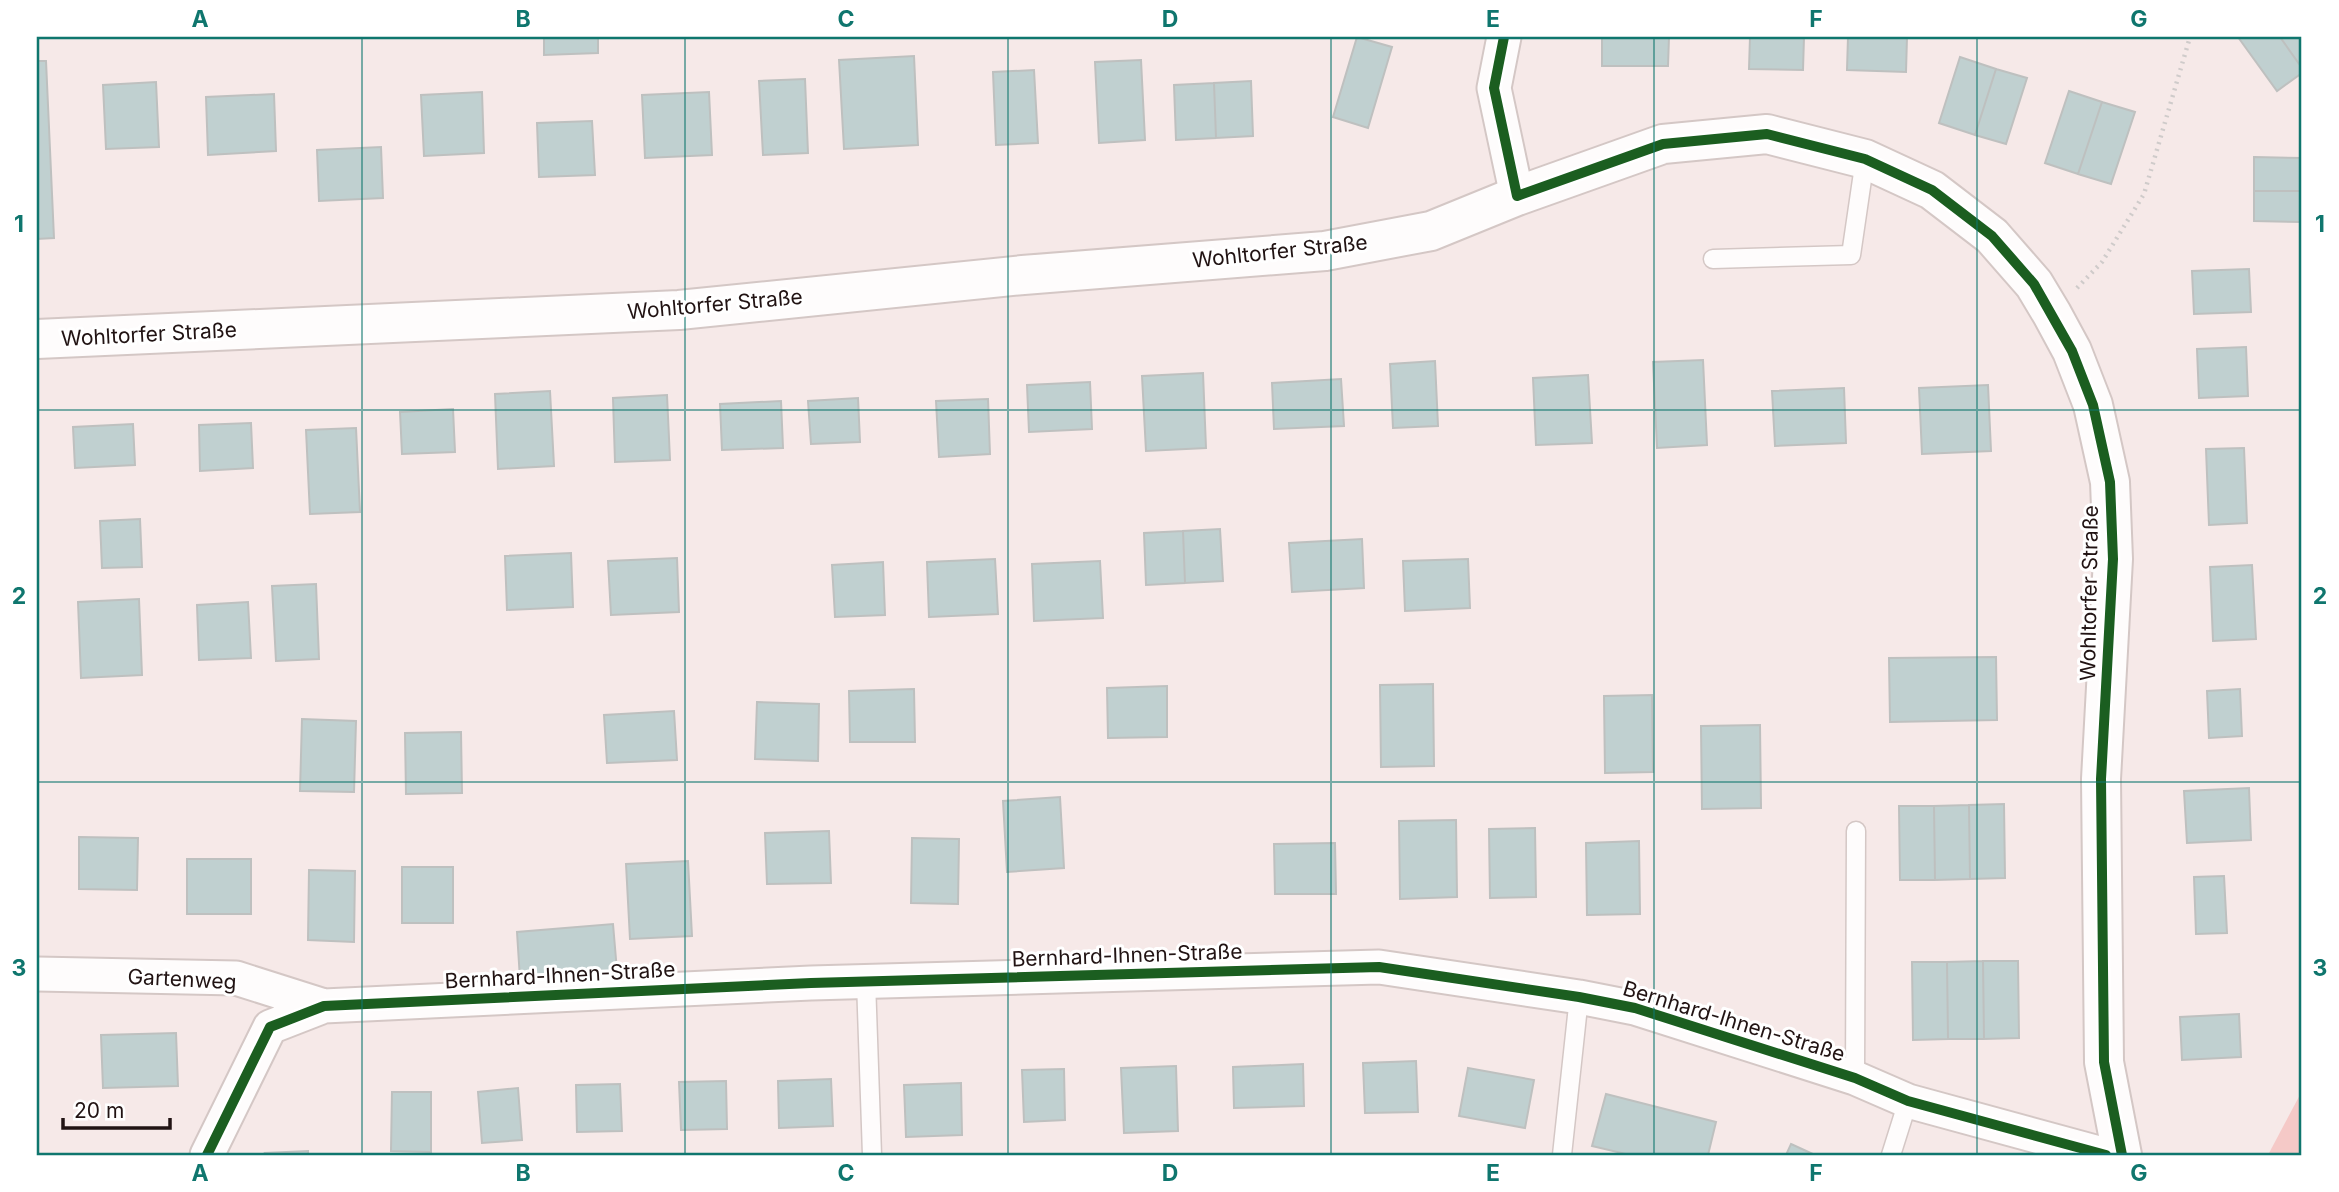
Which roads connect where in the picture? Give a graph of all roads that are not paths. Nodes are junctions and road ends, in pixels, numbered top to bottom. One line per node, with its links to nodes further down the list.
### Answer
1 (1504, 37): 3 (street)
2 (1865, 159): 3 (street, Wohltorfer Straße); 4 (lane); 18 (street, Wohltorfer Straße)
3 (1517, 196): 5 (street, Wohltorfer Straße)
4 (1713, 259)
5 (37, 339)
6 (1856, 831): 11 (lane)
7 (37, 974): 10 (street, Gartenweg)
8 (866, 981): 9 (street, Bernhard-Ihnen-Straße); 10 (street, Bernhard-Ihnen-Straße); 14 (lane)
9 (1579, 997): 11 (street, Bernhard-Ihnen-Straße); 15 (lane)
10 (324, 1006): 13 (street, Bernhard-Ihnen-Straße)
11 (1854, 1078): 12 (street, Bernhard-Ihnen-Straße)
12 (1908, 1101): 16 (lane); 17 (street, Bernhard-Ihnen-Straße)
13 (207, 1155)
14 (872, 1155)
15 (1562, 1155)
16 (1891, 1155)
17 (2106, 1155)
18 (2122, 1155)

